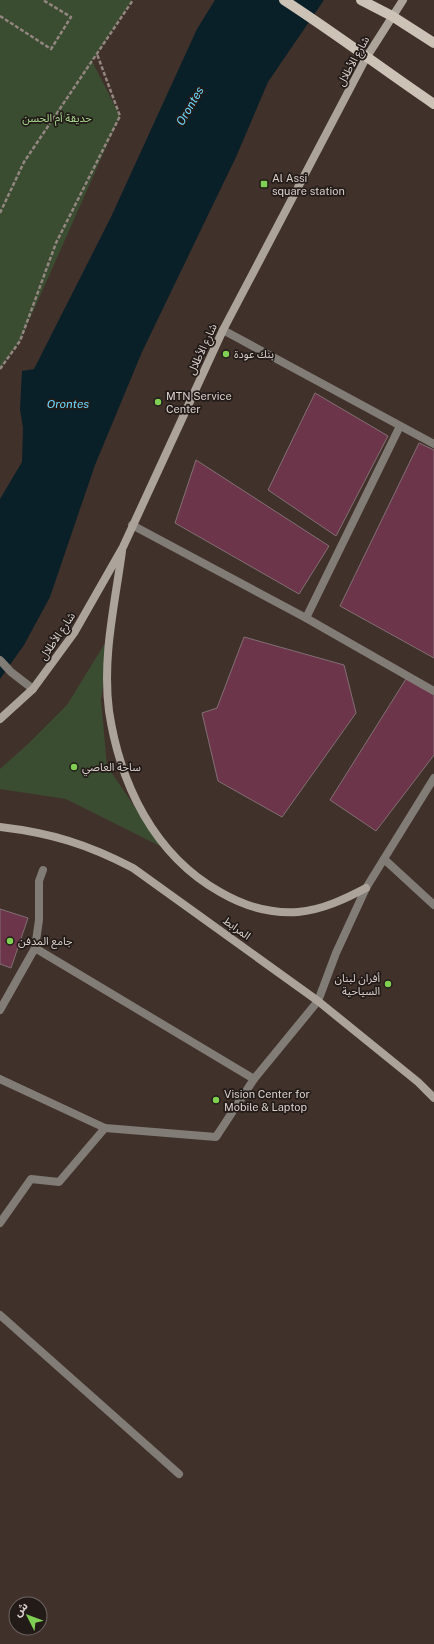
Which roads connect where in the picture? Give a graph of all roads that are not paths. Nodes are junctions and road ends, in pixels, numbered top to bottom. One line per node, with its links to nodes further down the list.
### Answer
1 (284, 0): 6 (main road)
2 (361, 0): 4 (main road)
3 (403, 0): 4 (main road, شارع الأطلال)
4 (392, 16): 5 (main road); 6 (main road, شارع الأطلال)
5 (434, 44)
6 (366, 58): 7 (main road); 8 (main road, شارع الأطلال)
7 (434, 104)
8 (223, 330): 9 (street); 11 (main road, شارع الأطلال)
9 (400, 426): 10 (street); 13 (street)
10 (434, 444)
11 (132, 525): 12 (main road, شارع الأطلال); 13 (street)
12 (123, 547): 15 (main road, شارع الأطلال); 22 (main road)
13 (306, 618): 16 (street)
14 (0, 660): 15 (street)
15 (33, 689): 17 (main road, شارع الأطلال)
16 (434, 691)
17 (0, 719)
18 (434, 778): 20 (street)
19 (0, 827): 27 (main road, المرابط)
20 (384, 859): 22 (street); 24 (street)
21 (43, 870): 26 (street)
22 (366, 888): 27 (street)
23 (434, 895): 24 (street)
24 (424, 896): 25 (street)
25 (434, 905)
26 (35, 948): 28 (street); 30 (street)
27 (318, 1001): 30 (street); 31 (main road, المرابط)
28 (0, 1010)
29 (0, 1079): 32 (street)
30 (254, 1079): 32 (street)
31 (434, 1098)
32 (105, 1128): 33 (street)
33 (0, 1223)
34 (0, 1315): 35 (street)
35 (179, 1474)

